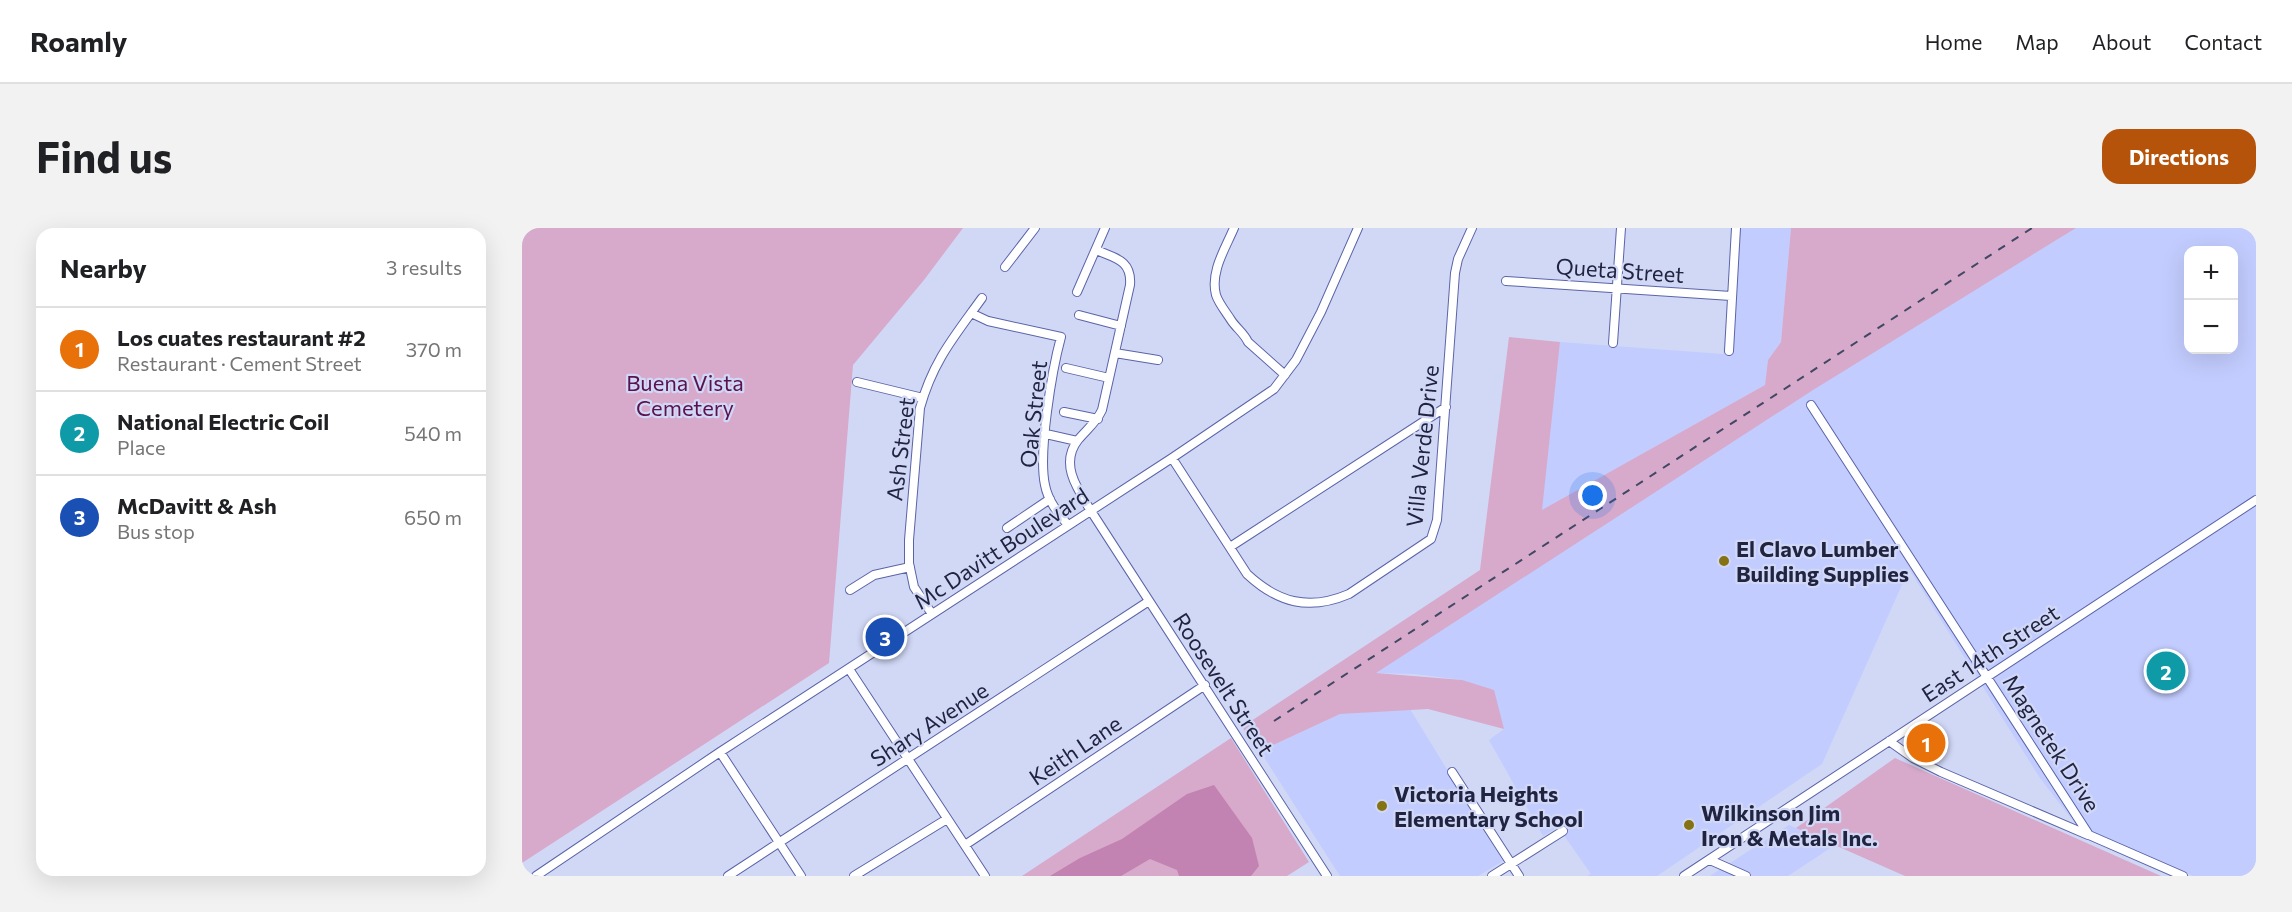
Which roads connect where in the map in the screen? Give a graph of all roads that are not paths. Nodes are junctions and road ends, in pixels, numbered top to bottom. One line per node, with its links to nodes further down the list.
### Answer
1 (1035, 228): 9 (street)
2 (1106, 228): 8 (street)
3 (1234, 228): 23 (street)
4 (1358, 228): 23 (street, Mc Davitt Boulevard)
5 (1472, 228): 28 (street, Villa Verde Drive)
6 (1621, 228): 11 (street)
7 (1736, 228): 13 (street)
8 (1096, 250): 12 (street); 17 (street)
9 (1005, 267)
10 (1506, 281): 11 (street, Queta Street)
11 (1617, 288): 13 (street, Queta Street); 18 (street)
12 (1077, 292)
13 (1731, 296): 19 (street)
14 (982, 298): 15 (street, Ash Street)
15 (971, 313): 26 (street, Ash Street); 31 (street, Oak Street)
16 (1079, 315): 17 (street)
17 (1121, 326): 20 (street)
18 (1613, 343)
19 (1729, 351)
20 (1115, 353): 21 (street); 24 (street)
21 (1158, 360)
22 (1066, 368): 24 (street)
23 (1285, 375): 33 (street, Mc Davitt Boulevard)
24 (1109, 378): 30 (street)
25 (857, 382): 26 (street)
26 (923, 398): 40 (street, Ash Street)
27 (1811, 405): 45 (street, Magnetek Drive)
28 (1446, 407): 39 (street); 39 (street, Villa Verde Drive)
29 (1064, 412): 30 (street)
30 (1098, 419): 32 (street)
31 (1046, 434): 32 (street); 34 (street, Oak Street)
32 (1077, 441): 36 (street, Roosevelt Street)
33 (1172, 458): 36 (street, Mc Davitt Boulevard); 39 (street, Villa Verde Drive)
34 (1050, 500): 37 (street, Oak Street); 38 (street)
35 (2256, 500): 45 (street, East 14th Street)
36 (1090, 511): 37 (street, Mc Davitt Boulevard); 42 (street, Roosevelt Street)
37 (1068, 525): 43 (street, Mc Davitt Boulevard)
38 (1007, 528)
39 (1230, 547)
40 (910, 567): 41 (street); 43 (street, Ash Street)
41 (850, 590)
42 (1149, 601): 46 (street, Roosevelt Street); 49 (street, Shary Avenue)
43 (932, 614): 44 (street, Mc Davitt Boulevard)
44 (849, 669): 48 (street, Mc Davitt Boulevard); 49 (street)
45 (1987, 676): 47 (street, East 14th Street); 53 (street, Magnetek Drive)
46 (1205, 685): 55 (street, Keith Lane); 63 (street, Roosevelt Street)
47 (1889, 741): 53 (street); 56 (street, East 14th Street)
48 (720, 752): 54 (street); 58 (street, Mc Davitt Boulevard)
49 (909, 759): 51 (street); 54 (street, Shary Avenue)
50 (1452, 772): 57 (street)
51 (947, 819): 55 (street); 61 (street)
52 (1563, 831): 57 (street)
53 (2090, 835): 68 (street, Magnetek Drive)
54 (779, 842): 59 (street, Shary Avenue); 60 (street)
55 (965, 845): 62 (street)
56 (1710, 860): 66 (street, East 14th Street); 67 (street)
57 (1511, 863): 64 (street); 65 (street)
58 (536, 876)
59 (728, 876)
60 (801, 876)
61 (854, 876)
62 (985, 876)
63 (1327, 876)
64 (1492, 876)
65 (1519, 876)
66 (1684, 876)
67 (1746, 876)
68 (2182, 876)

